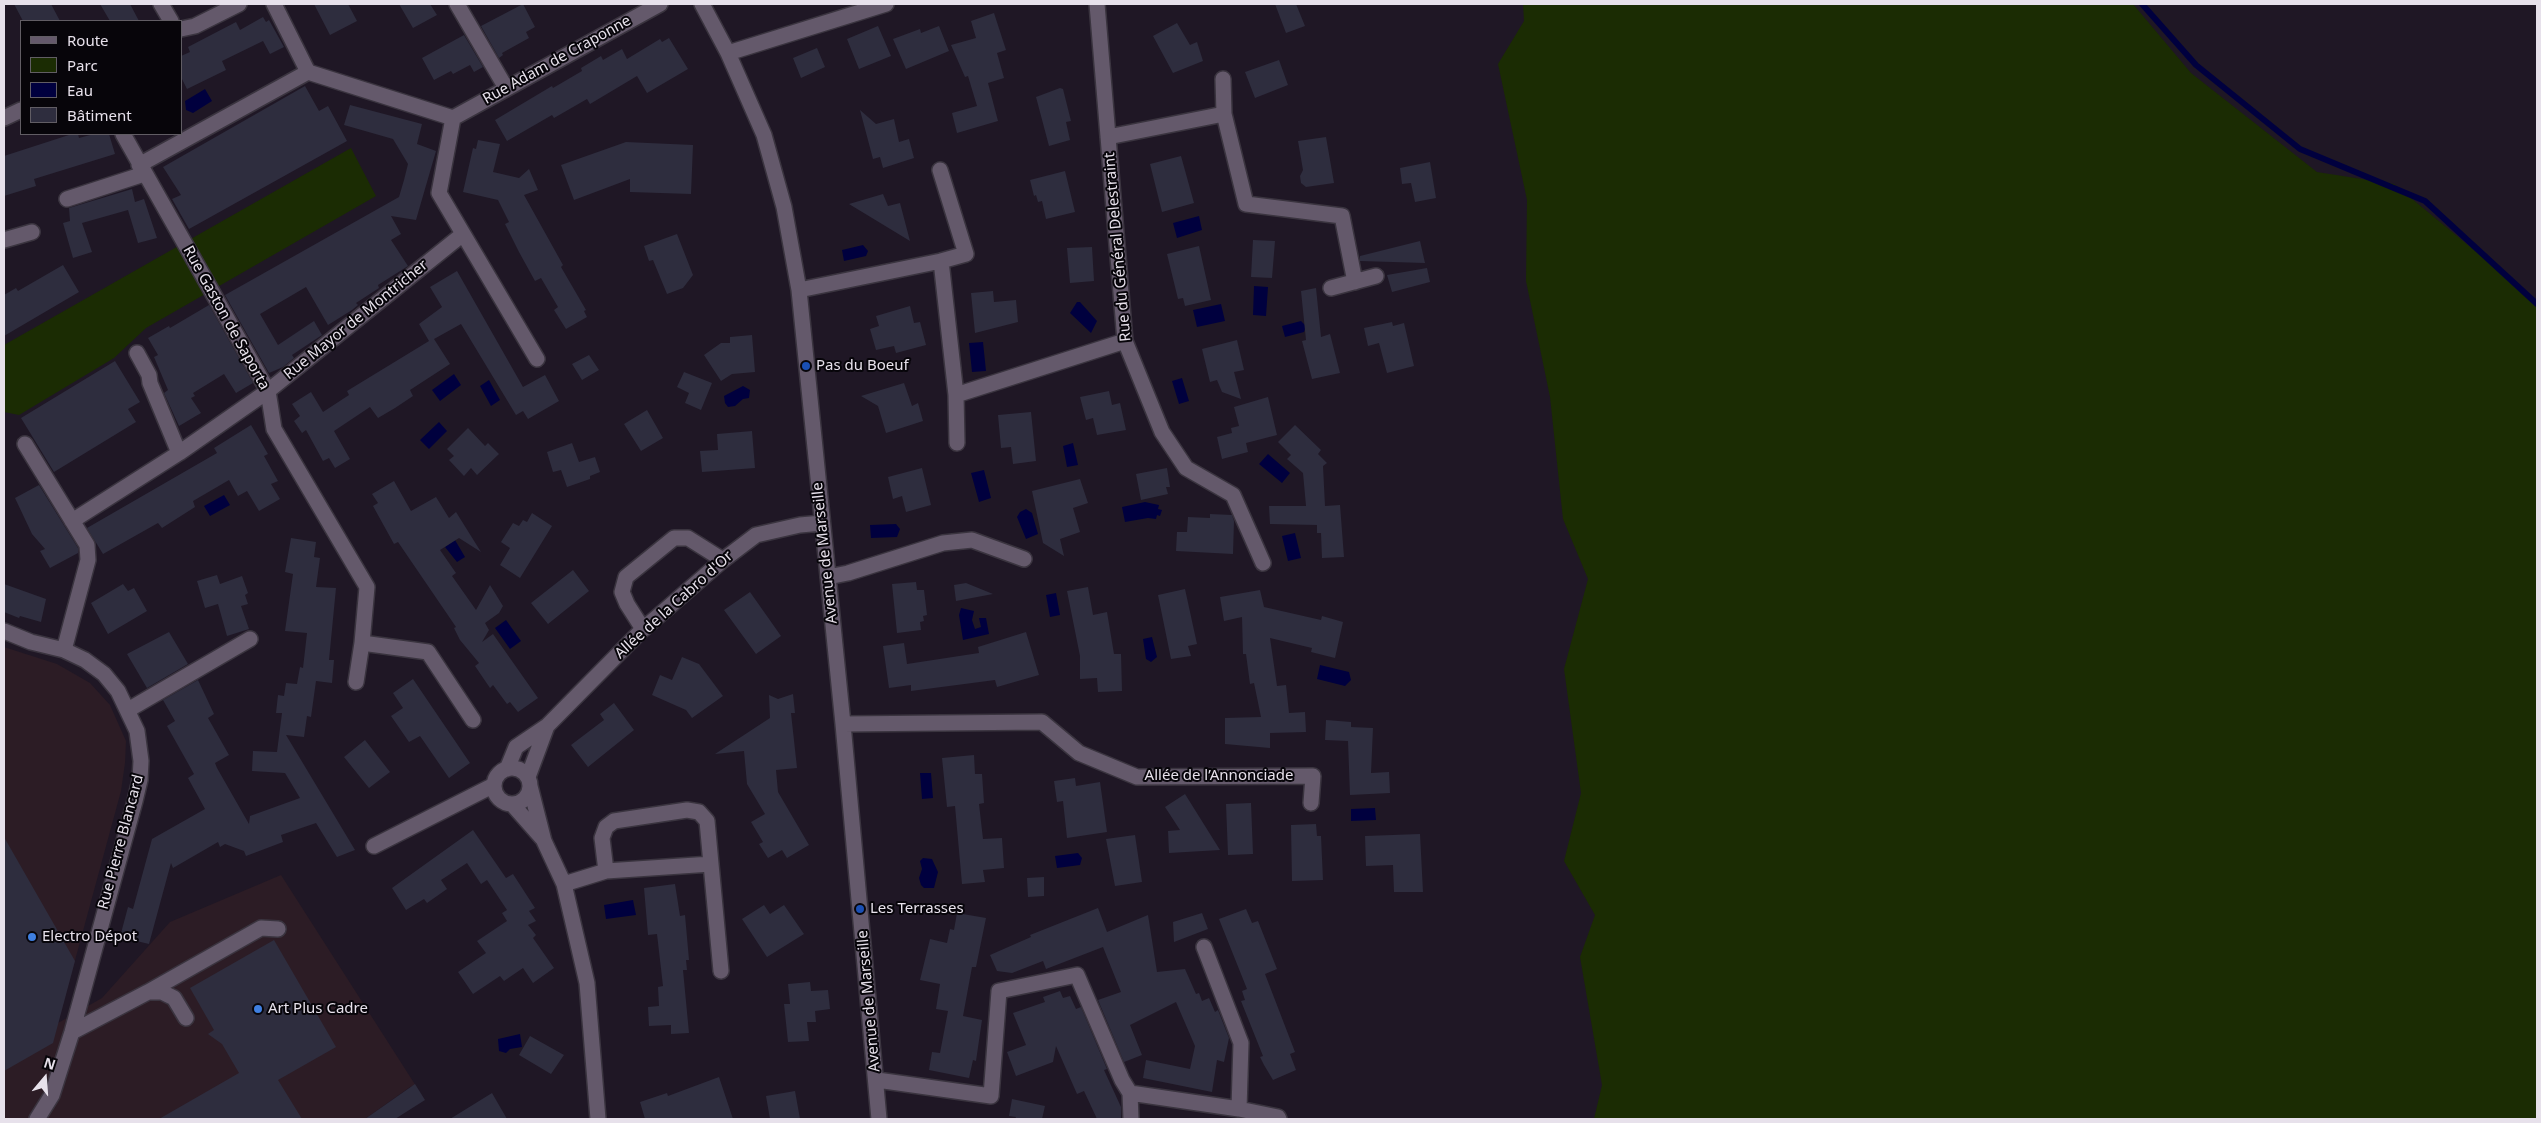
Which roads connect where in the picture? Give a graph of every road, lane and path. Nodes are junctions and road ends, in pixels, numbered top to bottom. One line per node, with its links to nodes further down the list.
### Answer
1 (162, 4): 9 (street)
2 (239, 4): 10 (street)
3 (274, 4): 12 (street)
4 (458, 4): 14 (street)
5 (660, 4): 14 (street, Rue Adam de Craponne)
6 (702, 4): 11 (street, Avenue de Marseille)
7 (886, 4): 11 (street)
8 (1097, 4): 20 (street, Rue du Général Delestraint)
9 (170, 20)
10 (182, 29)
11 (728, 53): 31 (street, Avenue de Marseille)
12 (308, 72): 18 (street); 21 (street)
13 (1223, 79): 16 (street)
14 (506, 88): 18 (street, Rue Adam de Craponne)
15 (20, 110): 17 (street)
16 (1224, 114): 20 (street); 29 (street)
17 (4, 118)
18 (453, 118): 25 (street)
19 (124, 135): 21 (street, Rue Gaston de Saporta)
20 (1108, 136): 32 (street, Rue du Général Delestraint)
21 (141, 170): 23 (street); 35 (street, Rue Gaston de Saporta)
22 (940, 170): 27 (street)
23 (67, 199)
24 (32, 232): 26 (street)
25 (463, 234): 34 (street); 35 (street, Rue Mayor de Montricher)
26 (4, 240)
27 (941, 261): 31 (street); 36 (street)
28 (1376, 276): 29 (street)
29 (1355, 282): 30 (street)
30 (1331, 288)
31 (799, 290): 41 (street, Avenue de Marseille)
32 (1125, 341): 36 (street); 44 (street, Rue du Général Delestraint)
33 (137, 353): 39 (street)
34 (537, 359)
35 (268, 391): 39 (street, Rue Mayor de Montricher); 49 (street, Rue Gaston de Saporta)
36 (956, 394): 37 (street)
37 (957, 443)
38 (25, 444): 40 (street)
39 (180, 454): 40 (street, Rue Mayor de Montricher)
40 (72, 521): 50 (street)
41 (822, 523): 43 (street, Allée de la Cabro d'Or); 45 (street, Avenue de Marseille)
42 (1024, 559): 45 (street)
43 (723, 560): 46 (street, Allée de la Cabro d'Or); 46 (street)
44 (1263, 564)
45 (828, 576): 54 (street, Avenue de Marseille)
46 (644, 629): 55 (street, Allée de la Cabro d'Or)
47 (4, 631): 50 (street, Rue Pierre Blancard)
48 (250, 639): 52 (street)
49 (362, 643): 51 (street, Rue Gaston de Saporta); 53 (street)
50 (64, 650): 52 (street, Rue Pierre Blancard)
51 (356, 682)
52 (128, 710): 71 (street, Rue Pierre Blancard)
53 (473, 720)
54 (843, 724): 59 (street, Allée de l’Annonciade); 72 (street, Avenue de Marseille)
55 (547, 726): 56 (street, Allée de la Cabro d'Or); 57 (street, Allée de la Cabro d'Or)
56 (507, 769): 57 (street); 58 (street)
57 (529, 782): 60 (street); 61 (street)
58 (494, 786): 60 (street); 62 (street)
59 (1311, 803)
60 (512, 804): 61 (street)
61 (544, 842): 65 (street)
62 (374, 846)
63 (711, 864): 64 (street); 64 (street); 68 (street)
64 (606, 871): 65 (street)
65 (564, 884): 76 (street)
66 (278, 928): 69 (street)
67 (1204, 947): 74 (street)
68 (721, 971)
69 (148, 992): 70 (street); 71 (street)
70 (186, 1018)
71 (72, 1032): 75 (street, Rue Pierre Blancard)
72 (877, 1080): 73 (street); 77 (street, Avenue de Marseille)
73 (1130, 1092): 74 (street); 78 (street)
74 (1239, 1109): 79 (street)
75 (37, 1119)
76 (598, 1119)
77 (879, 1119)
78 (1131, 1119)
79 (1279, 1119)

